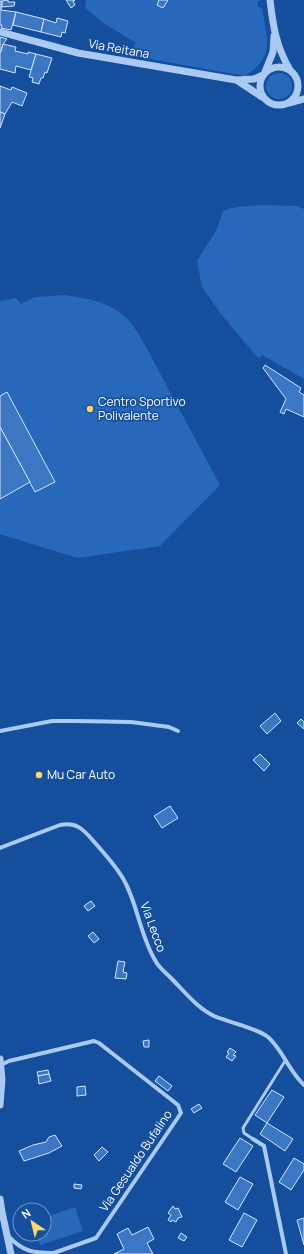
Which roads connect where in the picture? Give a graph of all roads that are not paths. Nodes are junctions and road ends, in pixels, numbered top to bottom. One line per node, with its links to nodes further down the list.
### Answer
1 (270, 0): 3 (street)
2 (0, 32): 7 (street, Via Reitana)
3 (274, 32): 4 (street); 5 (street)
4 (290, 70): 5 (street); 6 (street)
5 (264, 74): 7 (street, Via Reitana); 9 (street)
6 (297, 78): 8 (street); 11 (street)
7 (236, 80): 9 (street, Via Reitana)
8 (304, 90)
9 (262, 97): 11 (street)
10 (304, 98): 11 (street)
11 (289, 103)
12 (0, 731): 13 (street)
13 (178, 731)
14 (0, 848): 15 (street, Via Lecco)
15 (285, 1061): 17 (street, Via Lecco); 19 (lane)
16 (1, 1062): 18 (street); 24 (street, Via Gesualdo Bufalino)
17 (304, 1085)
18 (0, 1105)
19 (253, 1139): 25 (street)
20 (0, 1199): 21 (street)
21 (7, 1236): 22 (street); 23 (street)
22 (11, 1254)
23 (34, 1254): 24 (street)
24 (51, 1254)
25 (286, 1254)

